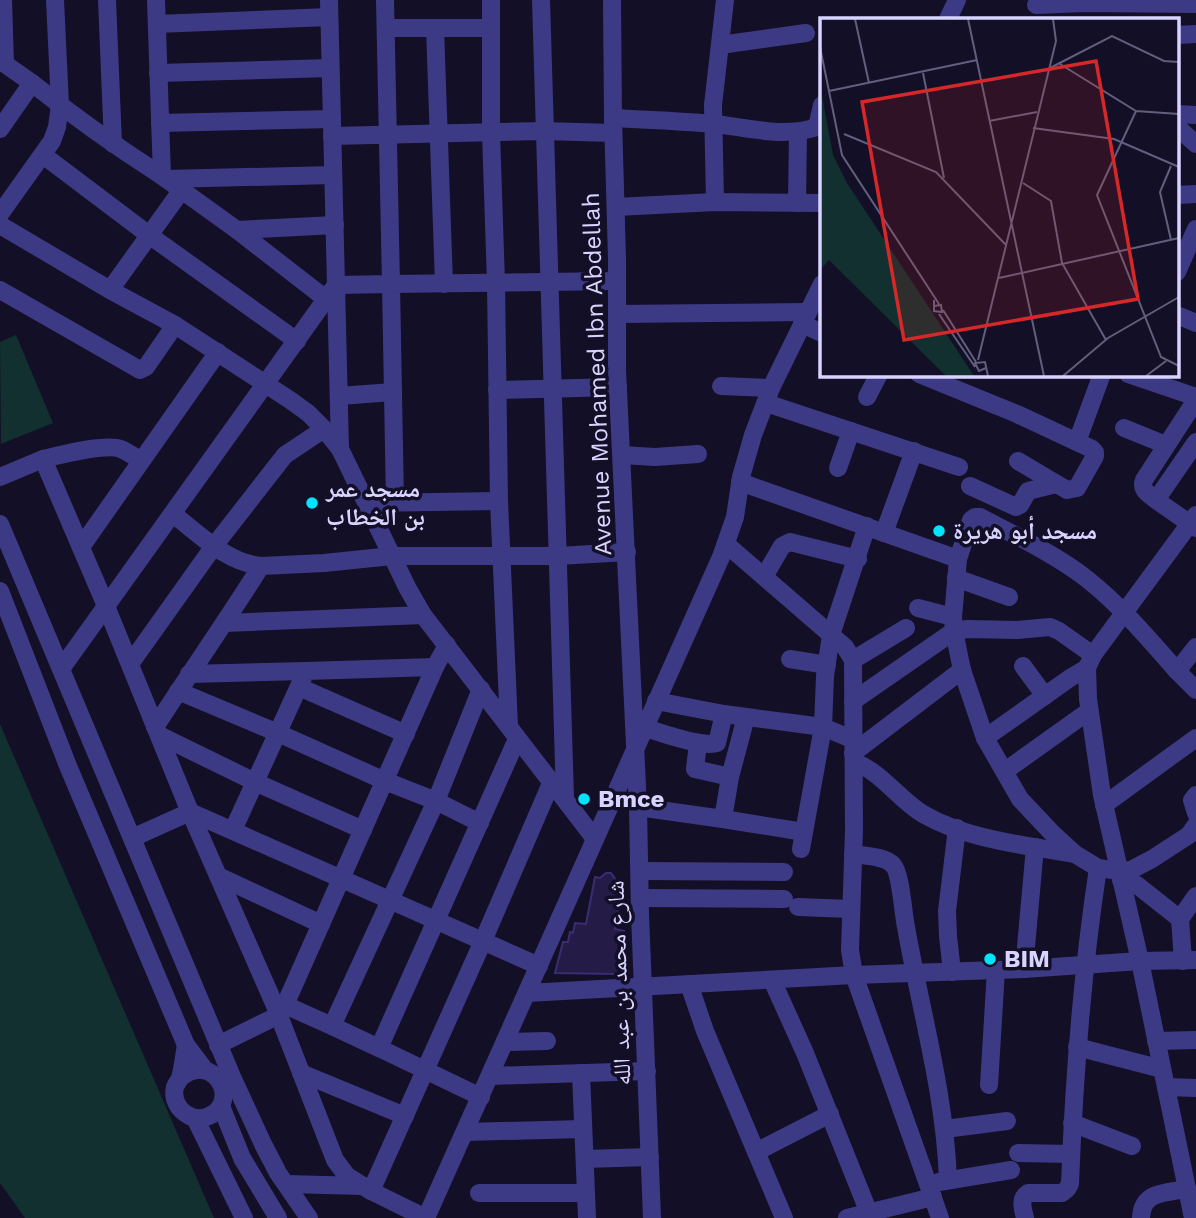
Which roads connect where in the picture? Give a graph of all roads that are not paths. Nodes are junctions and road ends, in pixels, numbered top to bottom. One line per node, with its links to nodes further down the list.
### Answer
1 (3, 0): 24 (street)
2 (55, 0): 28 (street)
3 (107, 0): 43 (street)
4 (156, 0): 16 (street)
5 (385, 0): 17 (street)
6 (491, 0): 19 (street)
7 (541, 0): 38 (street)
8 (612, 0): 33 (street, Avenue Mohamed Ibn Abdellah)
9 (725, 0): 23 (street)
10 (957, 0): 14 (street)
11 (1033, 3): 12 (street); 15 (street)
12 (1196, 4)
13 (329, 9): 16 (street); 25 (street)
14 (948, 18)
15 (1052, 18)
16 (157, 24): 26 (street)
17 (386, 28): 18 (street); 42 (street)
18 (435, 28): 19 (street); 41 (street)
19 (491, 28): 39 (street)
20 (806, 33): 23 (street)
21 (1196, 34): 22 (street)
22 (1178, 35)
23 (720, 46): 32 (street)
24 (3, 62): 27 (street)
25 (331, 68): 26 (street); 35 (street)
26 (158, 73): 31 (street)
27 (32, 83): 28 (street); 37 (street)
28 (60, 105): 43 (street); 45 (street)
29 (1178, 114): 30 (street)
30 (1196, 115)
31 (160, 123): 35 (street); 47 (street)
32 (714, 124): 33 (street); 40 (street); 51 (street)
33 (613, 126): 38 (street); 54 (street, Avenue Mohamed Ibn Abdellah)
34 (819, 127): 40 (street)
35 (332, 128): 42 (street); 46 (street)
36 (1178, 128): 44 (street)
37 (0, 129)
38 (544, 131): 39 (street); 64 (street)
39 (491, 132): 41 (street); 63 (street)
40 (798, 132): 52 (street)
41 (439, 133): 42 (street); 66 (street)
42 (388, 135): 65 (street)
43 (113, 144): 47 (street)
44 (1196, 144)
45 (43, 155): 55 (street); 60 (street)
46 (333, 175): 47 (street); 57 (street)
47 (164, 178): 48 (street)
48 (181, 191): 58 (street); 60 (street)
49 (1196, 194): 50 (street)
50 (1178, 195)
51 (715, 202): 52 (street); 54 (street)
52 (797, 203): 53 (street)
53 (820, 203)
54 (616, 207): 62 (street, Avenue Mohamed Ibn Abdellah)
55 (0, 214)
56 (0, 225): 69 (street)
57 (335, 225): 58 (street); 70 (street)
58 (237, 229): 70 (street)
59 (1196, 229): 61 (street)
60 (149, 235): 69 (street); 77 (street)
61 (1178, 270)
62 (617, 281): 64 (street); 71 (street, Avenue Mohamed Ibn Abdellah)
63 (496, 283): 64 (street); 66 (street); 87 (street)
64 (549, 283): 86 (street)
65 (391, 284): 66 (street); 70 (street); 88 (street)
66 (444, 284)
67 (820, 286): 73 (street)
68 (0, 290): 75 (street)
69 (110, 290): 75 (street)
70 (331, 292): 77 (street); 89 (street)
71 (617, 314): 73 (street); 85 (street, Avenue Mohamed Ibn Abdellah)
72 (1178, 316): 74 (street)
73 (805, 318): 76 (street); 90 (street)
74 (1196, 323)
75 (174, 325): 78 (street)
76 (820, 332)
77 (297, 341): 83 (street)
78 (218, 352): 83 (street); 104 (street)
79 (878, 376): 91 (street)
80 (924, 376): 96 (street)
81 (1101, 376): 96 (street)
82 (1133, 376): 92 (street)
83 (265, 384): 94 (street); 116 (street)
84 (721, 386): 90 (street)
85 (618, 387): 86 (street); 102 (street, Avenue Mohamed Ibn Abdellah)
86 (553, 389): 87 (street); 126 (street)
87 (498, 390): 113 (street)
88 (393, 392): 89 (street); 115 (street)
89 (339, 396): 99 (street)
90 (768, 396): 95 (street); 109 (street)
91 (867, 397)
92 (1196, 399): 98 (street)
93 (1124, 428): 98 (street)
94 (324, 429): 99 (street); 121 (street)
95 (851, 430): 100 (street); 107 (street)
96 (1077, 442): 110 (street)
97 (1196, 442): 112 (street)
98 (1166, 445): 112 (street)
99 (341, 449): 114 (street)
100 (914, 451): 106 (street); 119 (street)
101 (698, 454): 102 (street)
102 (622, 456): 123 (street, Avenue Mohamed Ibn Abdellah)
103 (43, 458): 104 (street); 108 (street); 122 (street)
104 (141, 461): 122 (street)
105 (1018, 461): 110 (street)
106 (959, 467)
107 (838, 468)
108 (0, 477)
109 (740, 482): 119 (street); 120 (street)
110 (1056, 484): 111 (street)
111 (970, 486)
112 (1156, 500): 117 (street)
113 (499, 501): 115 (street); 125 (street)
114 (368, 503): 115 (street); 124 (street)
115 (395, 503)
116 (173, 514): 121 (street); 134 (street)
117 (1194, 522): 136 (street)
118 (0, 524): 151 (street)
119 (876, 529): 127 (street); 128 (street)
120 (726, 544): 130 (street); 160 (street)
121 (214, 546): 129 (street); 147 (street)
122 (81, 547): 134 (street)
123 (627, 552): 126 (street); 174 (street, Avenue Mohamed Ibn Abdellah)
124 (392, 556): 125 (street); 129 (street); 137 (street)
125 (502, 556): 126 (street); 168 (street)
126 (558, 556): 182 (street)
127 (858, 559): 130 (street); 141 (street)
128 (958, 559): 131 (street); 136 (street)
129 (261, 566): 138 (street)
130 (764, 577): 141 (street)
131 (956, 578): 133 (street); 139 (street)
132 (0, 591): 232 (street)
133 (1009, 597)
134 (106, 606): 147 (street); 151 (street)
135 (918, 608): 139 (street)
136 (1125, 612): 146 (street); 153 (street)
137 (423, 615): 138 (street); 142 (street)
138 (225, 623): 154 (street)
139 (953, 624): 146 (street); 152 (street); 161 (street)
140 (906, 628): 145 (street)
141 (831, 635): 145 (street); 148 (street)
142 (447, 645): 150 (street); 156 (street)
143 (1196, 648): 153 (street)
144 (790, 659): 148 (street)
145 (853, 660): 161 (street)
146 (1090, 662): 159 (street); 162 (street)
147 (130, 664): 167 (street)
148 (827, 665): 165 (street)
149 (1023, 666): 159 (street)
150 (435, 667): 155 (street); 170 (street)
151 (61, 669): 194 (street)
152 (962, 670): 171 (street); 175 (street)
153 (1178, 671): 157 (street)
154 (189, 674): 155 (street); 158 (street)
155 (303, 679): 169 (street); 170 (street)
156 (481, 690): 168 (street); 183 (street)
157 (1196, 690)
158 (178, 691): 167 (street); 169 (street)
159 (1045, 696): 171 (street)
160 (656, 701): 163 (street); 166 (street)
161 (853, 701): 175 (street)
162 (1089, 711): 176 (street); 184 (street)
163 (724, 714): 164 (street); 173 (street)
164 (746, 717): 165 (street); 177 (street)
165 (823, 727): 175 (street); 188 (street)
166 (644, 728): 173 (street); 174 (street)
167 (157, 731): 180 (street); 186 (street)
168 (513, 732): 179 (street); 189 (street)
169 (278, 733): 178 (street); 180 (street)
170 (406, 734): 178 (street)
171 (985, 738): 176 (street)
172 (1196, 738): 184 (street)
173 (698, 743): 177 (street)
174 (635, 746): 185 (street, شارع محمد بن عبد الله); 195 (street)
175 (853, 752): 191 (street); 197 (street)
176 (1005, 771): 198 (street)
177 (730, 777): 188 (street)
178 (385, 781): 183 (street); 193 (street)
179 (552, 781): 182 (street); 212 (street)
180 (255, 782): 192 (street); 193 (street)
181 (1196, 795): 187 (street)
182 (565, 798): 195 (street)
183 (436, 801): 189 (street); 207 (street)
184 (1104, 805): 203 (street)
185 (638, 807): 188 (street); 200 (street, شارع محمد بن عبد الله)
186 (190, 812): 192 (street); 194 (street); 202 (street)
187 (1196, 813)
188 (723, 819)
189 (480, 823): 210 (street)
190 (1196, 825): 203 (street)
191 (957, 828): 196 (street); 220 (street)
192 (233, 830): 204 (street)
193 (363, 830): 204 (street)
194 (132, 838): 233 (street)
195 (595, 839): 216 (street)
196 (1035, 847): 198 (street); 217 (street)
197 (853, 854): 208 (street); 219 (street)
198 (1075, 854): 199 (street)
199 (1098, 868): 203 (street); 215 (street)
200 (640, 871): 201 (street); 206 (street, شارع محمد بن عبد الله)
201 (784, 872)
202 (218, 876): 211 (street); 226 (street)
203 (1120, 876): 209 (street); 214 (street)
204 (342, 878): 207 (street); 211 (street)
205 (1196, 896): 209 (street)
206 (640, 898): 208 (street); 224 (street, شارع محمد بن عبد الله)
207 (390, 900): 210 (street); 227 (street)
208 (851, 909): 221 (street)
209 (1180, 919): 213 (street)
210 (437, 920): 212 (street); 235 (street)
211 (321, 924): 226 (street)
212 (483, 942): 216 (street); 237 (street)
213 (1190, 960): 214 (street)
214 (1140, 961): 215 (street); 230 (street)
215 (1085, 964): 217 (street); 234 (street)
216 (539, 966): 225 (street)
217 (1024, 969): 218 (street)
218 (996, 970): 220 (street); 244 (street)
219 (914, 972): 220 (street); 221 (street); 254 (street)
220 (952, 972)
221 (854, 975): 222 (street); 265 (street)
222 (772, 980): 223 (street); 248 (street)
223 (689, 984): 224 (street); 257 (street)
224 (644, 987): 225 (street); 238 (street, شارع محمد بن عبد الله)
225 (527, 993): 231 (street)
226 (280, 1010): 227 (street); 233 (street); 239 (street)
227 (332, 1026): 235 (street)
228 (1196, 1040): 230 (street)
229 (547, 1041): 231 (street)
230 (1156, 1041): 243 (street)
231 (505, 1042): 241 (street)
232 (186, 1045): 236 (street); 242 (street)
233 (218, 1045): 262 (street)
234 (1077, 1047): 243 (street); 252 (street)
235 (379, 1048): 237 (street)
236 (205, 1070): 242 (street); 247 (street)
237 (426, 1070): 246 (street); 249 (street)
238 (647, 1071): 240 (street); 259 (street, شارع محمد بن عبد الله)
239 (301, 1073): 249 (street); 263 (street)
240 (581, 1073): 241 (street); 253 (street)
241 (490, 1076): 246 (street)
242 (180, 1078): 250 (street)
243 (1164, 1078): 245 (street); 264 (street)
244 (989, 1085)
245 (1196, 1088)
246 (481, 1097): 255 (street)
247 (221, 1105): 250 (street); 270 (street)
248 (830, 1114): 257 (street); 268 (street)
249 (405, 1116): 263 (street)
250 (194, 1118): 269 (street)
251 (1007, 1121): 254 (street)
252 (1072, 1123): 256 (street); 258 (street)
253 (583, 1129): 255 (street); 260 (street)
254 (946, 1129): 261 (street)
255 (465, 1132): 272 (street)
256 (1132, 1146)
257 (756, 1152): 275 (street)
258 (1071, 1154): 261 (street); 278 (street)
259 (650, 1157): 260 (street); 274 (street, شارع محمد بن عبد الله)
260 (585, 1159): 267 (street)
261 (948, 1180): 265 (street)
262 (286, 1184): 263 (street); 271 (street)
263 (367, 1189): 272 (street)
264 (1187, 1189): 279 (street); 280 (street)
265 (931, 1190): 268 (street); 277 (street)
266 (480, 1193): 267 (street)
267 (586, 1193): 273 (street)
268 (870, 1216): 276 (street)
269 (244, 1218)
270 (278, 1218)
271 (309, 1218)
272 (426, 1218)
273 (587, 1218)
274 (652, 1218)
275 (784, 1218)
276 (847, 1218)
277 (940, 1218)
278 (1024, 1218)
279 (1141, 1218)
280 (1193, 1218)

